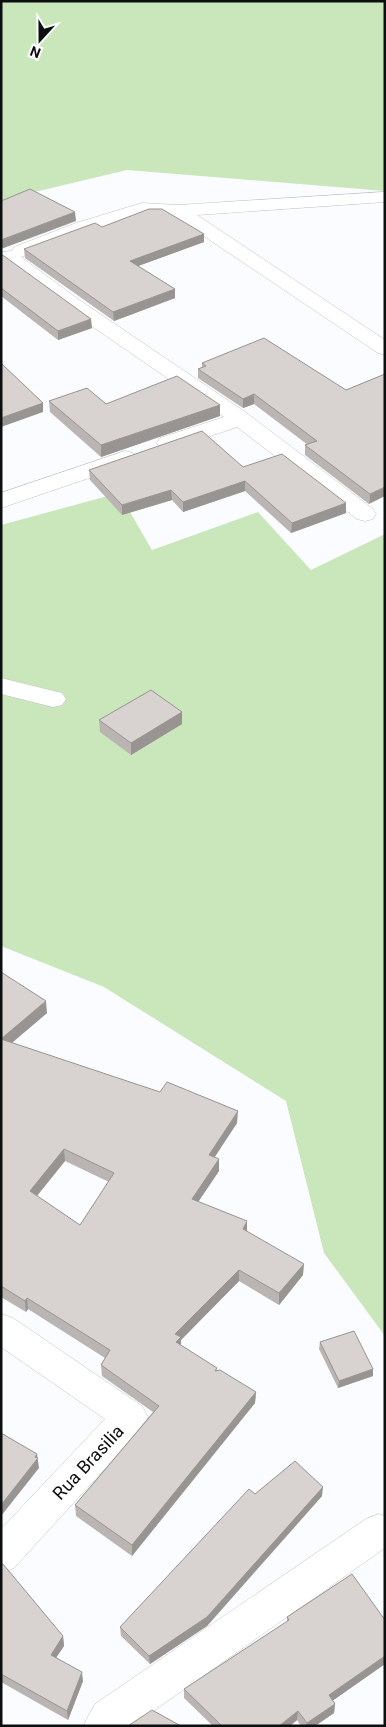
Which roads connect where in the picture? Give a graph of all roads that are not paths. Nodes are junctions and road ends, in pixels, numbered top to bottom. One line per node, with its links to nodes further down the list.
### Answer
1 (385, 197): 2 (street)
2 (178, 211): 3 (street); 5 (street)
3 (5, 257): 7 (street)
4 (385, 332): 5 (street)
5 (364, 334): 6 (street)
6 (385, 349)
7 (240, 419): 8 (street); 9 (street)
8 (1, 500)
9 (365, 514)
10 (1, 686): 11 (street)
11 (53, 700)
12 (1, 1328): 14 (street, Rua Brasilia)
13 (379, 1530): 15 (street)
14 (1, 1556)
15 (103, 1726)

